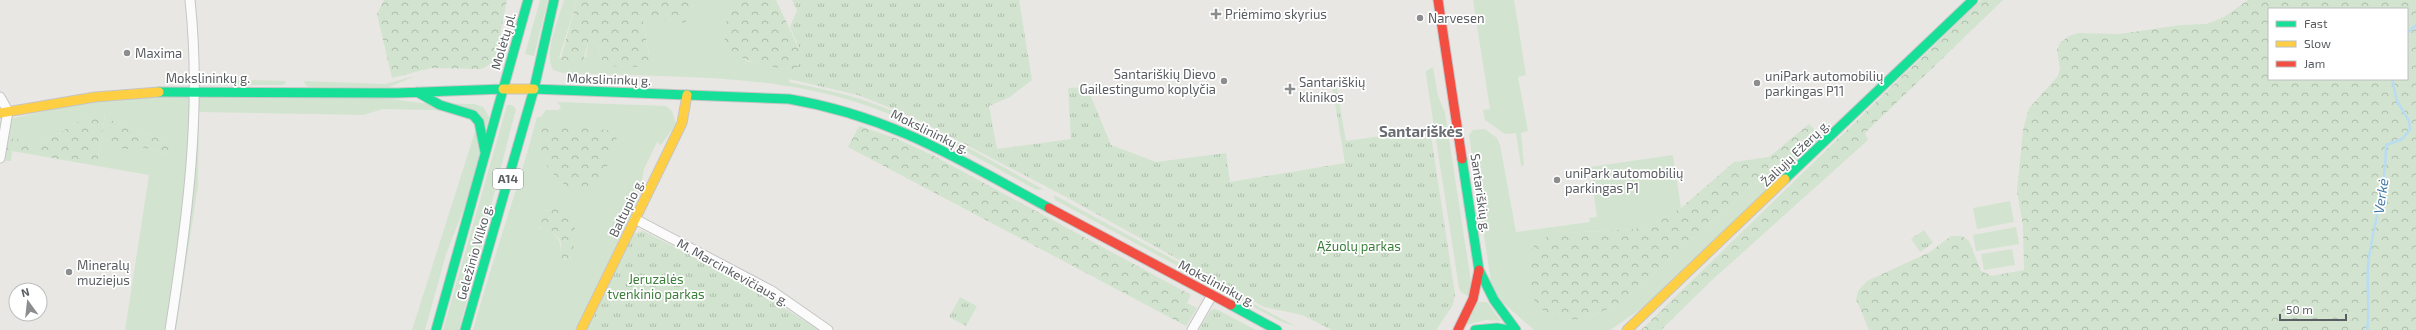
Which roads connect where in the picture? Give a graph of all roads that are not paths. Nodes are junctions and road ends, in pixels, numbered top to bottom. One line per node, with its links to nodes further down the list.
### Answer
1 (190, 0): 6 (street)
2 (528, 0): 8 (main road, Molėtų pl. / A14)
3 (554, 0): 7 (main road, A14)
4 (1438, 0): 16 (main road, Santariškių g.)
5 (1973, 0): 18 (main road, Žaliųjų Ežerų g.)
6 (194, 89): 9 (main road, Mokslininkų g.); 12 (main road, Mokslininkų g.); 19 (street)
7 (534, 89): 8 (main road, Mokslininkų g.); 10 (main road, Mokslininkų g.); 21 (main road, Geležinio Vilko g. / A14)
8 (503, 90): 9 (main road, Mokslininkų g.); 13 (main road, Geležinio Vilko g. / A14)
9 (417, 92): 13 (main road, Mokslininkų g.)
10 (687, 95): 15 (main road, Baltupio g.); 17 (main road, Mokslininkų g.)
11 (0, 97): 12 (street)
12 (4, 112): 14 (street)
13 (485, 153): 20 (main road, Geležinio Vilko g. / A14)
14 (0, 158)
15 (635, 219): 22 (main road, Baltupio g.); 23 (street, M. Marcinkevičiaus g.)
16 (1479, 270): 26 (main road, Santariškių g.); 29 (main road, Santariškių g.)
17 (1212, 295): 24 (street); 25 (main road, Mokslininkų g.)
18 (1630, 327): 30 (main road, Žaliųjų Ežerų g.)
19 (170, 330)
20 (436, 330)
21 (465, 330)
22 (581, 330)
23 (828, 330)
24 (1192, 330)
25 (1277, 330)
26 (1458, 330)
27 (1475, 330): 28 (main road)
28 (1508, 330)
29 (1516, 330)
30 (1622, 330)

